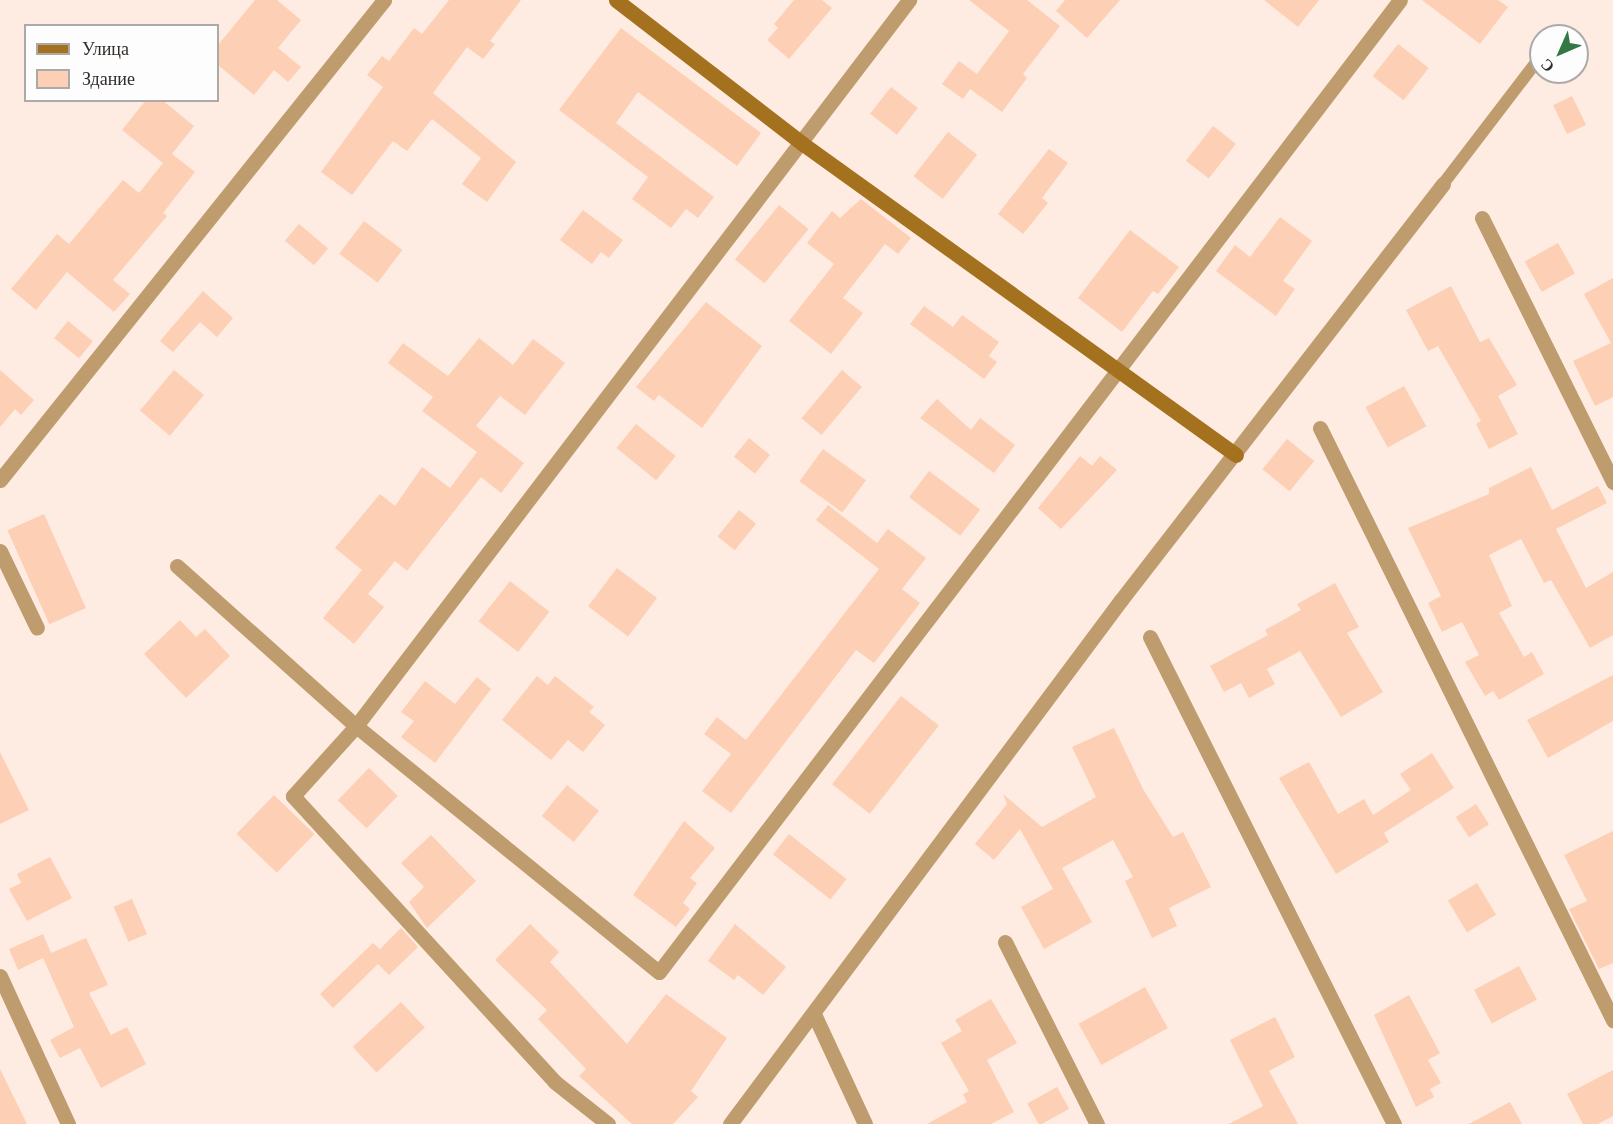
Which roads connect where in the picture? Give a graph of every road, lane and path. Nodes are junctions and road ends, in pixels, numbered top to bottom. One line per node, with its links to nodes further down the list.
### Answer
1 (384, 0): 12 (street)
2 (616, 0): 6 (street)
3 (909, 0): 6 (street)
4 (1400, 0): 9 (street)
5 (1529, 72): 7 (lane)
6 (803, 144): 9 (street); 18 (street)
7 (1443, 184): 11 (street)
8 (1482, 218): 13 (street)
9 (1115, 368): 11 (street); 18 (street)
10 (1320, 428): 22 (street)
11 (1236, 455): 21 (street)
12 (0, 480)
13 (1613, 482)
14 (0, 551): 16 (street)
15 (177, 566): 18 (street)
16 (37, 628)
17 (1150, 637): 28 (street)
18 (356, 726): 24 (street)
19 (1005, 942): 27 (street)
20 (0, 976): 23 (street)
21 (814, 1014): 25 (street); 26 (street)
22 (1613, 1020)
23 (68, 1124)
24 (608, 1124)
25 (730, 1124)
26 (865, 1124)
27 (1097, 1124)
28 (1394, 1124)

